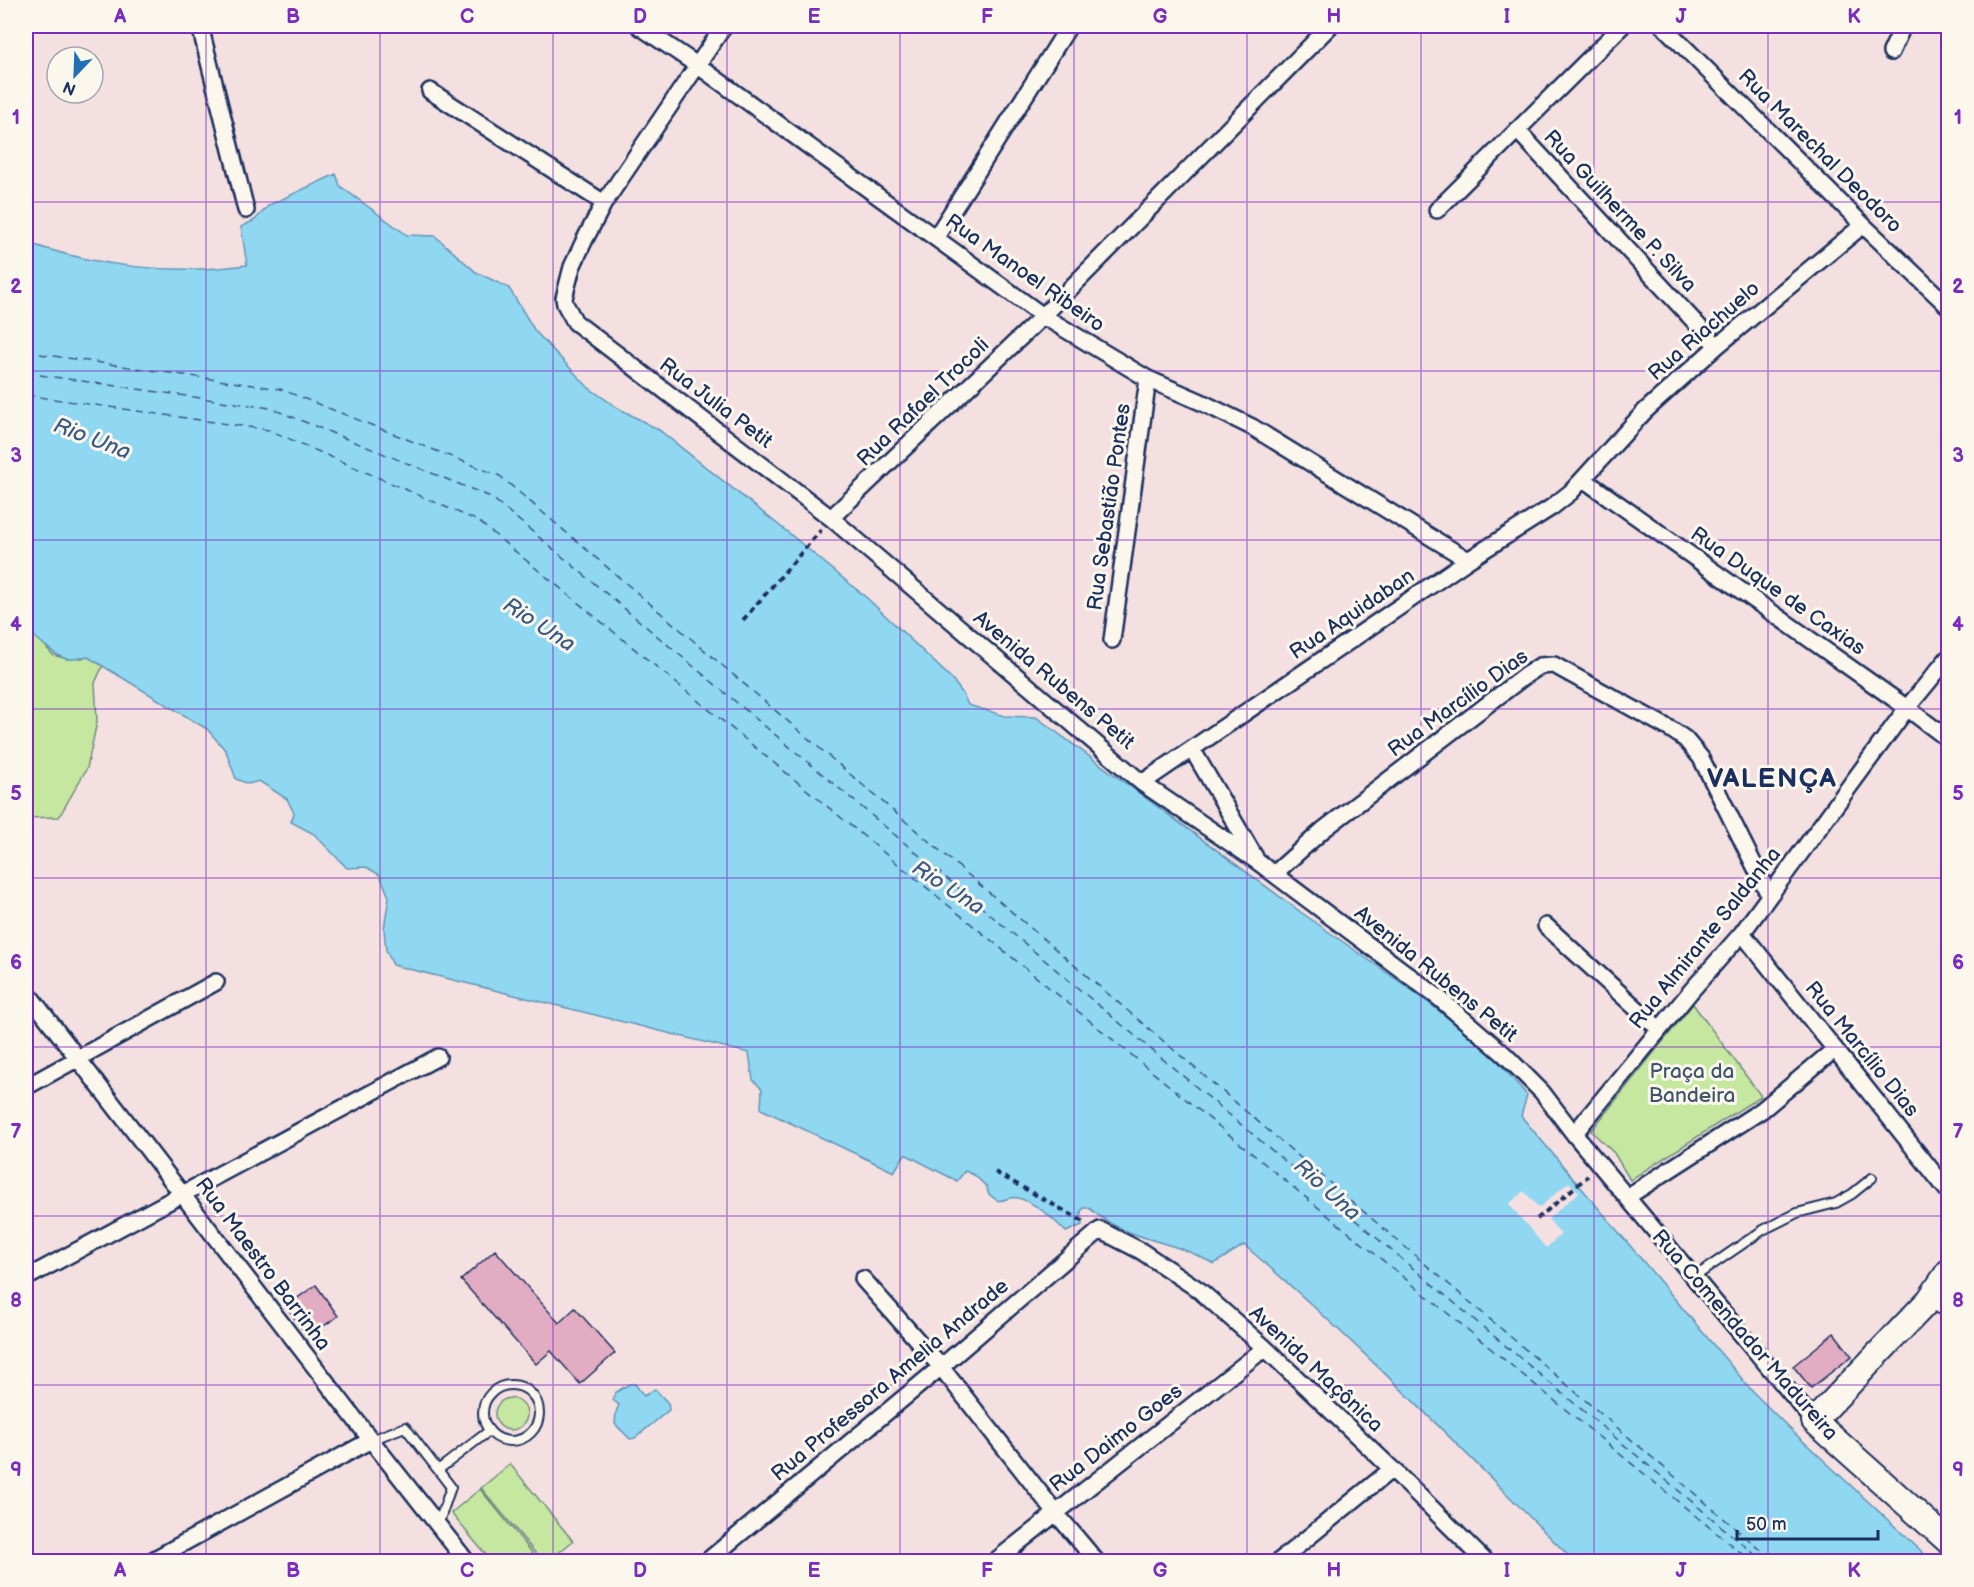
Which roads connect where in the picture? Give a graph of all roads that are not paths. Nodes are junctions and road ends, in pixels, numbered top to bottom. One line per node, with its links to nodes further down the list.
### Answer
1 (200, 26): 14 (street)
2 (639, 26): 10 (street, Rua Manoel Ribeiro)
3 (724, 26): 10 (street)
4 (1070, 26): 17 (street)
5 (1330, 26): 19 (street, Rua Rafael Trocoli)
6 (1622, 26): 12 (street, Rua Guilherme P. Silva)
7 (1663, 26): 16 (street, Rua Marechal Deodoro)
8 (1903, 26): 9 (street)
9 (1891, 52)
10 (697, 65): 13 (street); 17 (street, Rua Manoel Ribeiro)
11 (430, 91): 13 (street)
12 (1517, 130): 15 (street, Rua Guilherme P. Silva); 20 (street, Rua Guilherme P. Silva)
13 (604, 203): 23 (street, Rua Julia Petit)
14 (246, 210)
15 (1437, 210)
16 (1863, 225): 18 (street, Rua Marechal Deodoro); 20 (street, Rua Riachuelo)
17 (936, 237): 19 (street, Rua Manoel Ribeiro)
18 (1948, 306)
19 (1043, 316): 21 (street, Rua Manoel Ribeiro); 23 (street, Rua Rafael Trocoli)
20 (1717, 346): 22 (street, Rua Riachuelo)
21 (1148, 379): 24 (street, Rua Manoel Ribeiro); 25 (street, Rua Sebastião Pontes)
22 (1583, 479): 24 (street, Rua Aquidaban); 27 (street, Rua Duque de Caxias)
23 (831, 518): 30 (street, Avenida Rubens Petit)
24 (1468, 560): 29 (street, Rua Aquidaban)
25 (1112, 640)
26 (1948, 658): 27 (street, Rua Almirante Saldanha)
27 (1907, 708): 28 (street, Rua Duque de Caxias); 33 (street, Rua Almirante Saldanha)
28 (1948, 739)
29 (1192, 749): 30 (street, Rua Aquidaban); 31 (street, Avenida Rubens Petit)
30 (1142, 783): 31 (street, Avenida Rubens Petit)
31 (1258, 862): 32 (street, Avenida Rubens Petit)
32 (1274, 874): 33 (street, Rua Marcílio Dias); 43 (street, Avenida Rubens Petit)
33 (1770, 896): 35 (street, Rua Almirante Saldanha)
34 (1546, 926): 38 (street)
35 (1742, 933): 38 (street, Rua Almirante Saldanha); 39 (street, Rua Marcílio Dias)
36 (216, 982): 41 (street)
37 (26, 991): 41 (street, Rua Maestro Barrinha)
38 (1659, 1029): 43 (street, Rua Almirante Saldanha)
39 (1834, 1049): 45 (street, Rua Marcílio Dias); 47 (street)
40 (438, 1057): 46 (street)
41 (78, 1060): 42 (street); 46 (street, Rua Maestro Barrinha)
42 (26, 1088)
43 (1574, 1134): 47 (street)
44 (1872, 1178): 51 (lane)
45 (1948, 1191)
46 (182, 1193): 50 (street); 58 (street, Rua Maestro Barrinha)
47 (1627, 1197): 51 (street, Rua Comendador Madureira)
48 (1100, 1230): 54 (street, Avenida Maçônica); 55 (street, Rua Professora Amelia Andrade)
49 (1948, 1272): 53 (main road)
50 (26, 1278)
51 (1693, 1278): 56 (street, Rua Comendador Madureira)
52 (863, 1280): 55 (street)
53 (1939, 1304): 56 (main road)
54 (1265, 1348): 59 (street, Avenida Maçônica); 61 (street, Rua Daimo Goes)
55 (941, 1367): 61 (street); 68 (street, Rua Professora Amelia Andrade)
56 (1814, 1421): 63 (main road, Rua Comendador Madureira)
57 (489, 1431): 57 (lane); 60 (lane)
58 (371, 1440): 60 (lane); 62 (street, Rua Maestro Barrinha); 66 (street)
59 (1392, 1469): 71 (street); 72 (street, Avenida Maçônica)
60 (438, 1470): 62 (lane)
61 (1055, 1512): 69 (street, Rua Daimo Goes); 70 (street)
62 (438, 1525): 67 (street, Rua Maestro Barrinha)
63 (1948, 1541)
64 (26, 1546): 65 (lane)
65 (29, 1559)
66 (149, 1562)
67 (467, 1562)
68 (706, 1562)
69 (994, 1562)
70 (1097, 1562)
71 (1278, 1562)
72 (1486, 1562)

